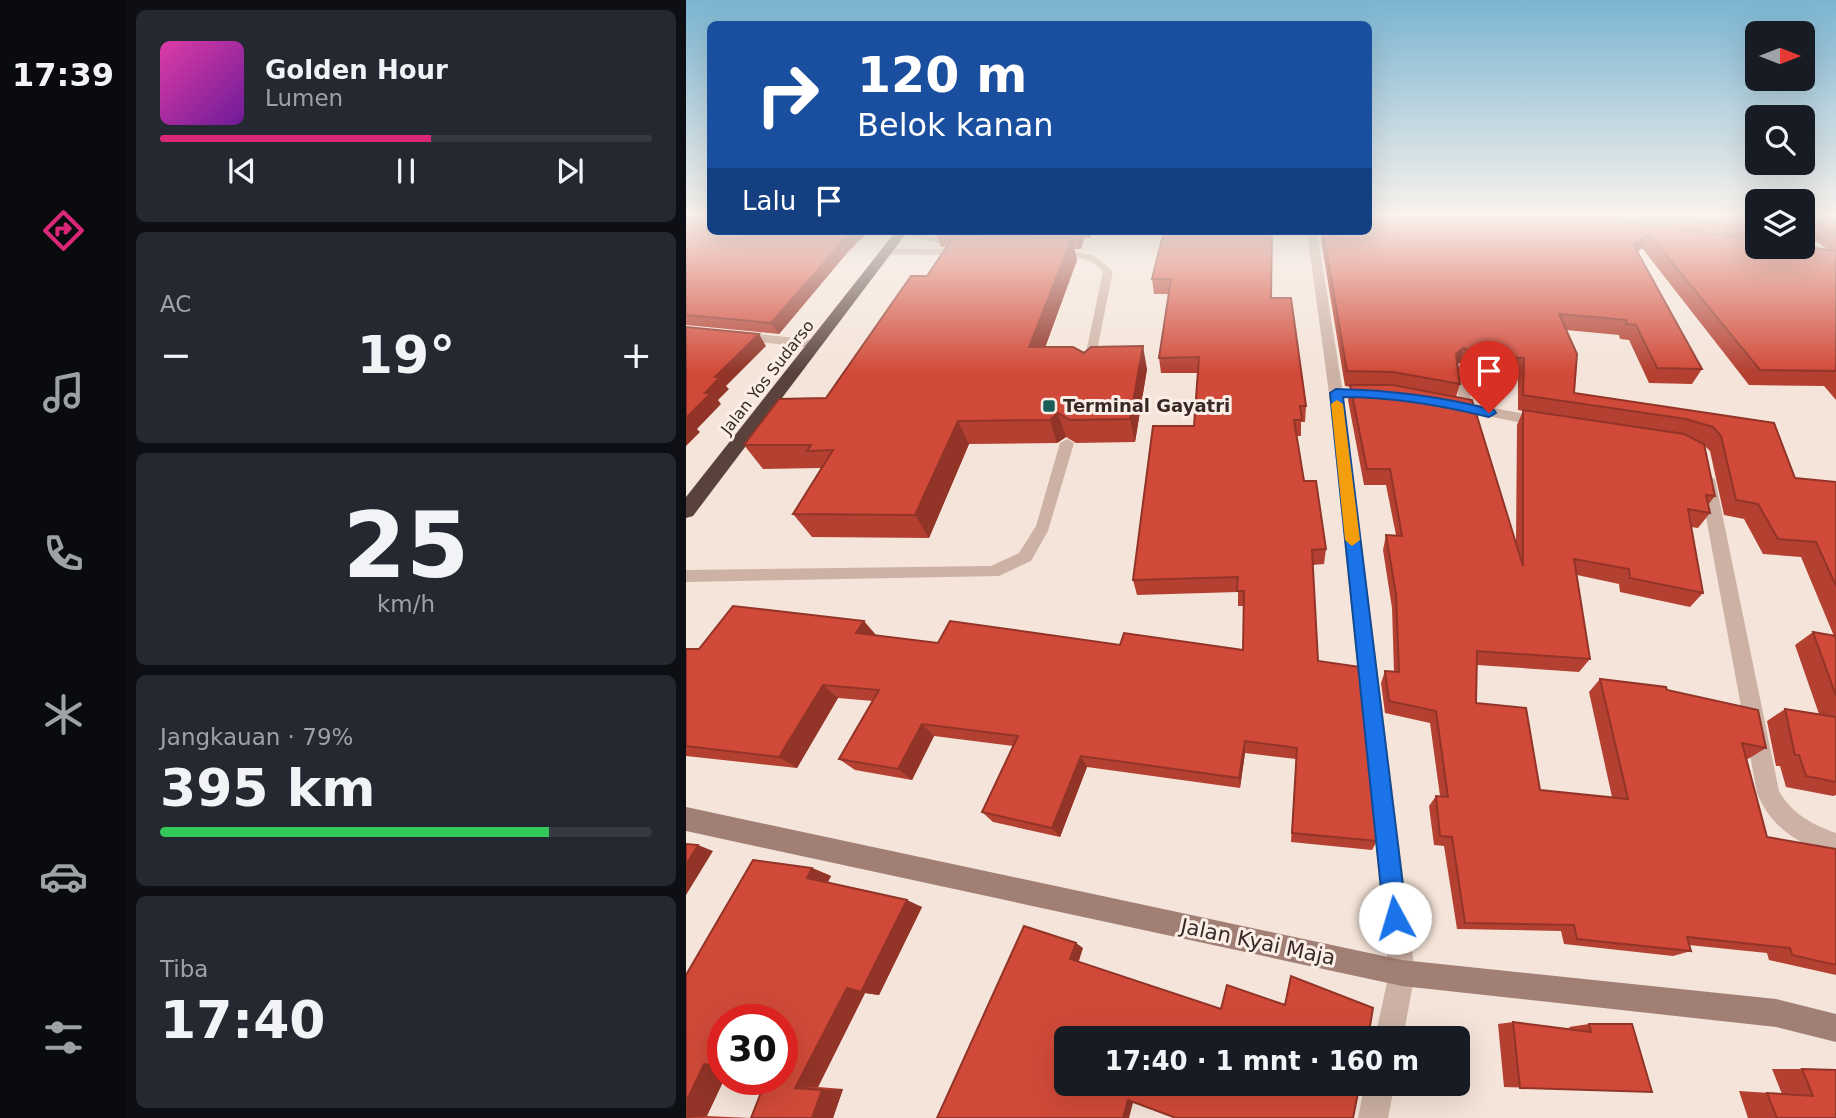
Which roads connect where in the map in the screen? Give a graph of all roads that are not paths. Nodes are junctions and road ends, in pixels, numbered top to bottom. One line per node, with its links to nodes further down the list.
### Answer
1 (873, 268): 5 (highway, Jalan Yos Sudarso)
2 (1106, 268): 7 (lane)
3 (1318, 268): 8 (street)
4 (724, 335): 5 (street)
5 (814, 344): 15 (highway, Jalan Yos Sudarso)
6 (1460, 369): 11 (lane)
7 (1088, 370)
8 (1336, 393): 9 (street); 19 (street)
9 (1355, 393)
10 (1438, 401): 11 (street)
11 (1466, 408): 12 (street)
12 (1555, 424)
13 (1067, 443): 16 (lane)
14 (1703, 457): 18 (street)
15 (686, 511)
16 (686, 576)
17 (686, 819): 19 (street, Jalan Kyai Maja)
18 (1836, 845)
19 (1402, 973): 20 (street); 21 (street, Jalan Kyai Maja)
20 (1391, 1026)
21 (1836, 1028)
22 (1378, 1096): 23 (street)
23 (1374, 1118)

